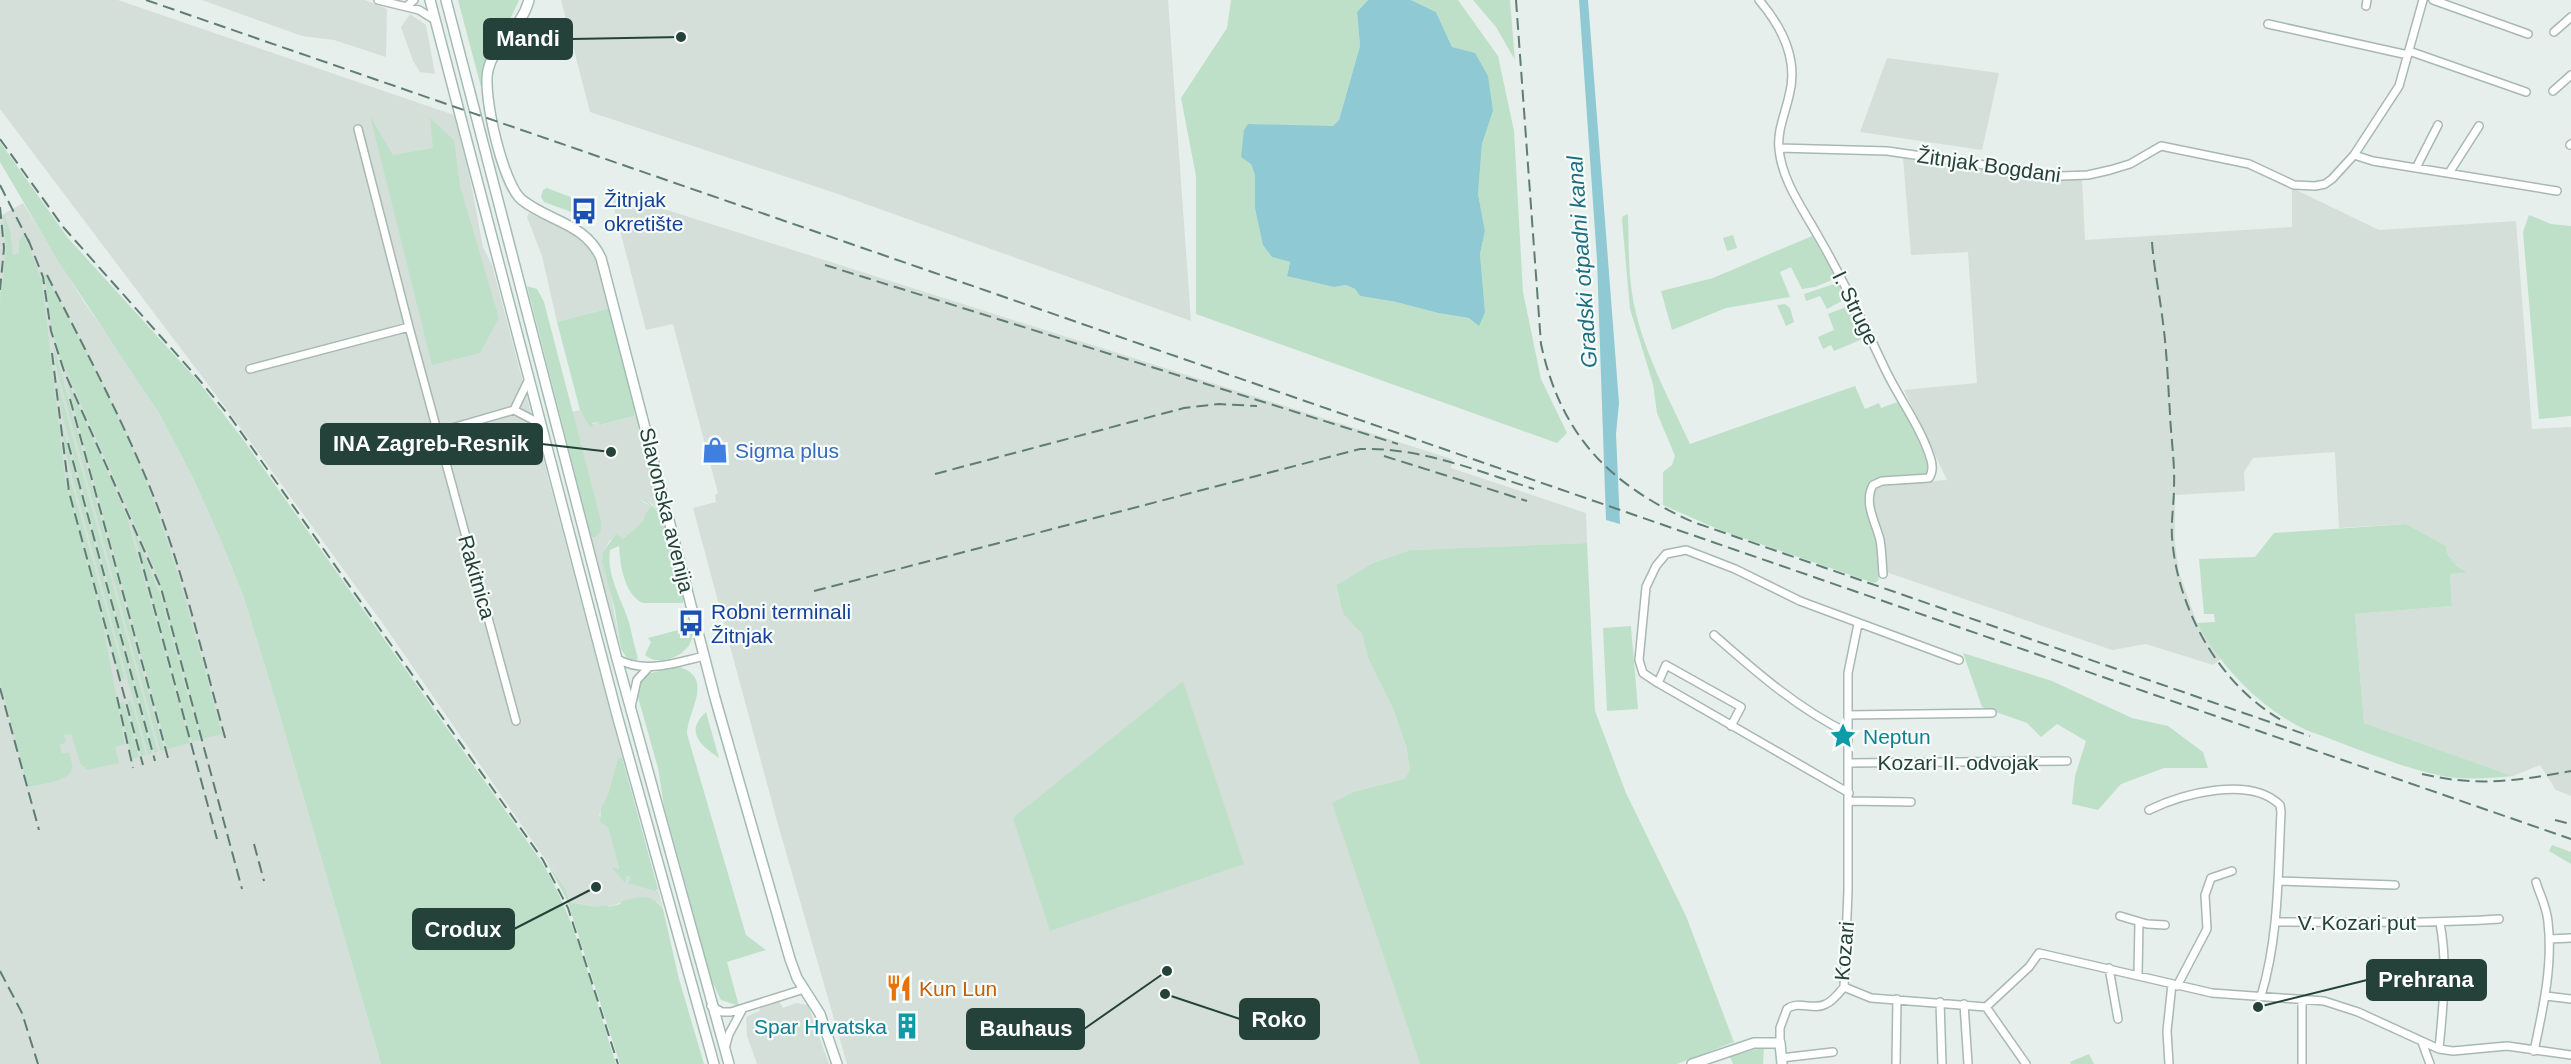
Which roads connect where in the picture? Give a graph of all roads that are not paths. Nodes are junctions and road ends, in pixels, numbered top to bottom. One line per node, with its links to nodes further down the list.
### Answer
1 (378, 0): 9 (street)
2 (414, 0): 9 (street)
3 (430, 0): 11 (main road)
4 (446, 0): 37 (main road)
5 (529, 0): 36 (main road, Slavonska avenija)
6 (1759, 0): 22 (street, I. Struge)
7 (2423, 0): 15 (street, Žitnjak Bogdani)
8 (2433, 0): 14 (street)
9 (407, 6): 11 (street)
10 (2571, 17): 13 (street)
11 (435, 21): 29 (main road)
12 (2268, 24): 15 (street)
13 (2554, 32)
14 (2528, 34)
15 (2409, 53): 18 (street); 23 (street, Žitnjak Bogdani)
16 (2571, 75): 17 (street)
17 (2553, 91)
18 (2526, 92)
19 (2438, 125): 24 (street)
20 (2479, 126): 25 (street)
21 (358, 129): 27 (street, Rakitnica)
22 (1779, 148): 23 (street, Žitnjak Bogdani); 33 (street, I. Struge)
23 (2354, 155): 24 (street)
24 (2416, 168): 25 (street)
25 (2449, 173): 26 (street)
26 (2557, 191)
27 (409, 327): 28 (street); 32 (street, Rakitnica)
28 (250, 369)
29 (529, 379): 30 (street); 31 (main road)
30 (514, 410): 31 (street); 32 (street)
31 (541, 424): 90 (main road)
32 (438, 432): 44 (street, Rakitnica)
33 (1883, 574)
34 (1858, 624): 38 (street); 40 (street); 43 (street, Kozari)
35 (1714, 635): 46 (street)
36 (704, 656): 39 (street); 69 (main road, Slavonska avenija)
37 (617, 659): 39 (street); 41 (main road)
38 (1959, 660)
39 (648, 667): 41 (street)
40 (1658, 683): 45 (street); 45 (street)
41 (631, 708): 77 (main road)
42 (1992, 713): 43 (street)
43 (1848, 715): 46 (street, Kozari)
44 (516, 721)
45 (1731, 726): 49 (street)
46 (1848, 733): 48 (street, Kozari)
47 (2067, 761): 48 (street, Kozari II. odvojak)
48 (1849, 763): 49 (street, Kozari)
49 (1849, 793): 50 (street, Kozari)
50 (1849, 801): 51 (street); 68 (street, Kozari)
51 (1911, 802)
52 (2149, 810): 54 (street, V. Kozari put)
53 (2232, 871): 67 (street)
54 (2278, 880): 56 (street, V. Kozari put); 60 (street, V. Kozari put)
55 (2536, 882): 64 (street)
56 (2395, 885)
57 (2120, 916): 59 (street)
58 (2499, 918): 61 (street, V. Kozari put)
59 (2139, 922): 62 (street); 66 (street)
60 (2275, 922): 61 (street, V. Kozari put); 70 (street, V. Kozari put)
61 (2440, 923): 84 (street, V. Kozari put)
62 (2165, 925)
63 (2571, 938): 64 (street)
64 (2549, 939): 71 (street)
65 (2109, 968): 66 (street); 78 (street); 80 (street)
66 (2138, 975): 67 (street)
67 (2175, 985): 70 (street); 98 (street)
68 (1844, 987): 72 (street); 81 (street, Kozari)
69 (804, 989): 79 (street); 92 (main road, Slavonska avenija)
70 (2260, 996): 73 (street)
71 (2546, 996): 74 (street); 85 (street)
72 (1897, 999): 75 (street); 94 (street)
73 (2302, 999): 82 (street); 99 (street)
74 (2571, 999)
75 (1940, 1002): 76 (street); 95 (street)
76 (1964, 1004): 78 (street); 96 (street)
77 (711, 1006): 79 (street); 83 (main road)
78 (1986, 1007): 88 (street)
79 (742, 1010): 83 (street)
80 (2118, 1019)
81 (1780, 1042): 89 (main road, Kozari); 93 (main road)
82 (2422, 1042): 84 (street); 100 (street)
83 (724, 1049): 91 (main road)
84 (2439, 1049): 85 (street)
85 (2534, 1051): 87 (street)
86 (1833, 1052): 89 (street, Kozari)
87 (2571, 1055)
88 (2020, 1060): 97 (street)
89 (1781, 1061)
90 (714, 1064)
91 (729, 1064)
92 (837, 1064)
93 (1692, 1064)
94 (1896, 1064)
95 (1942, 1064)
96 (1968, 1064)
97 (2026, 1064)
98 (2169, 1064)
99 (2302, 1064)
100 (2430, 1064)

